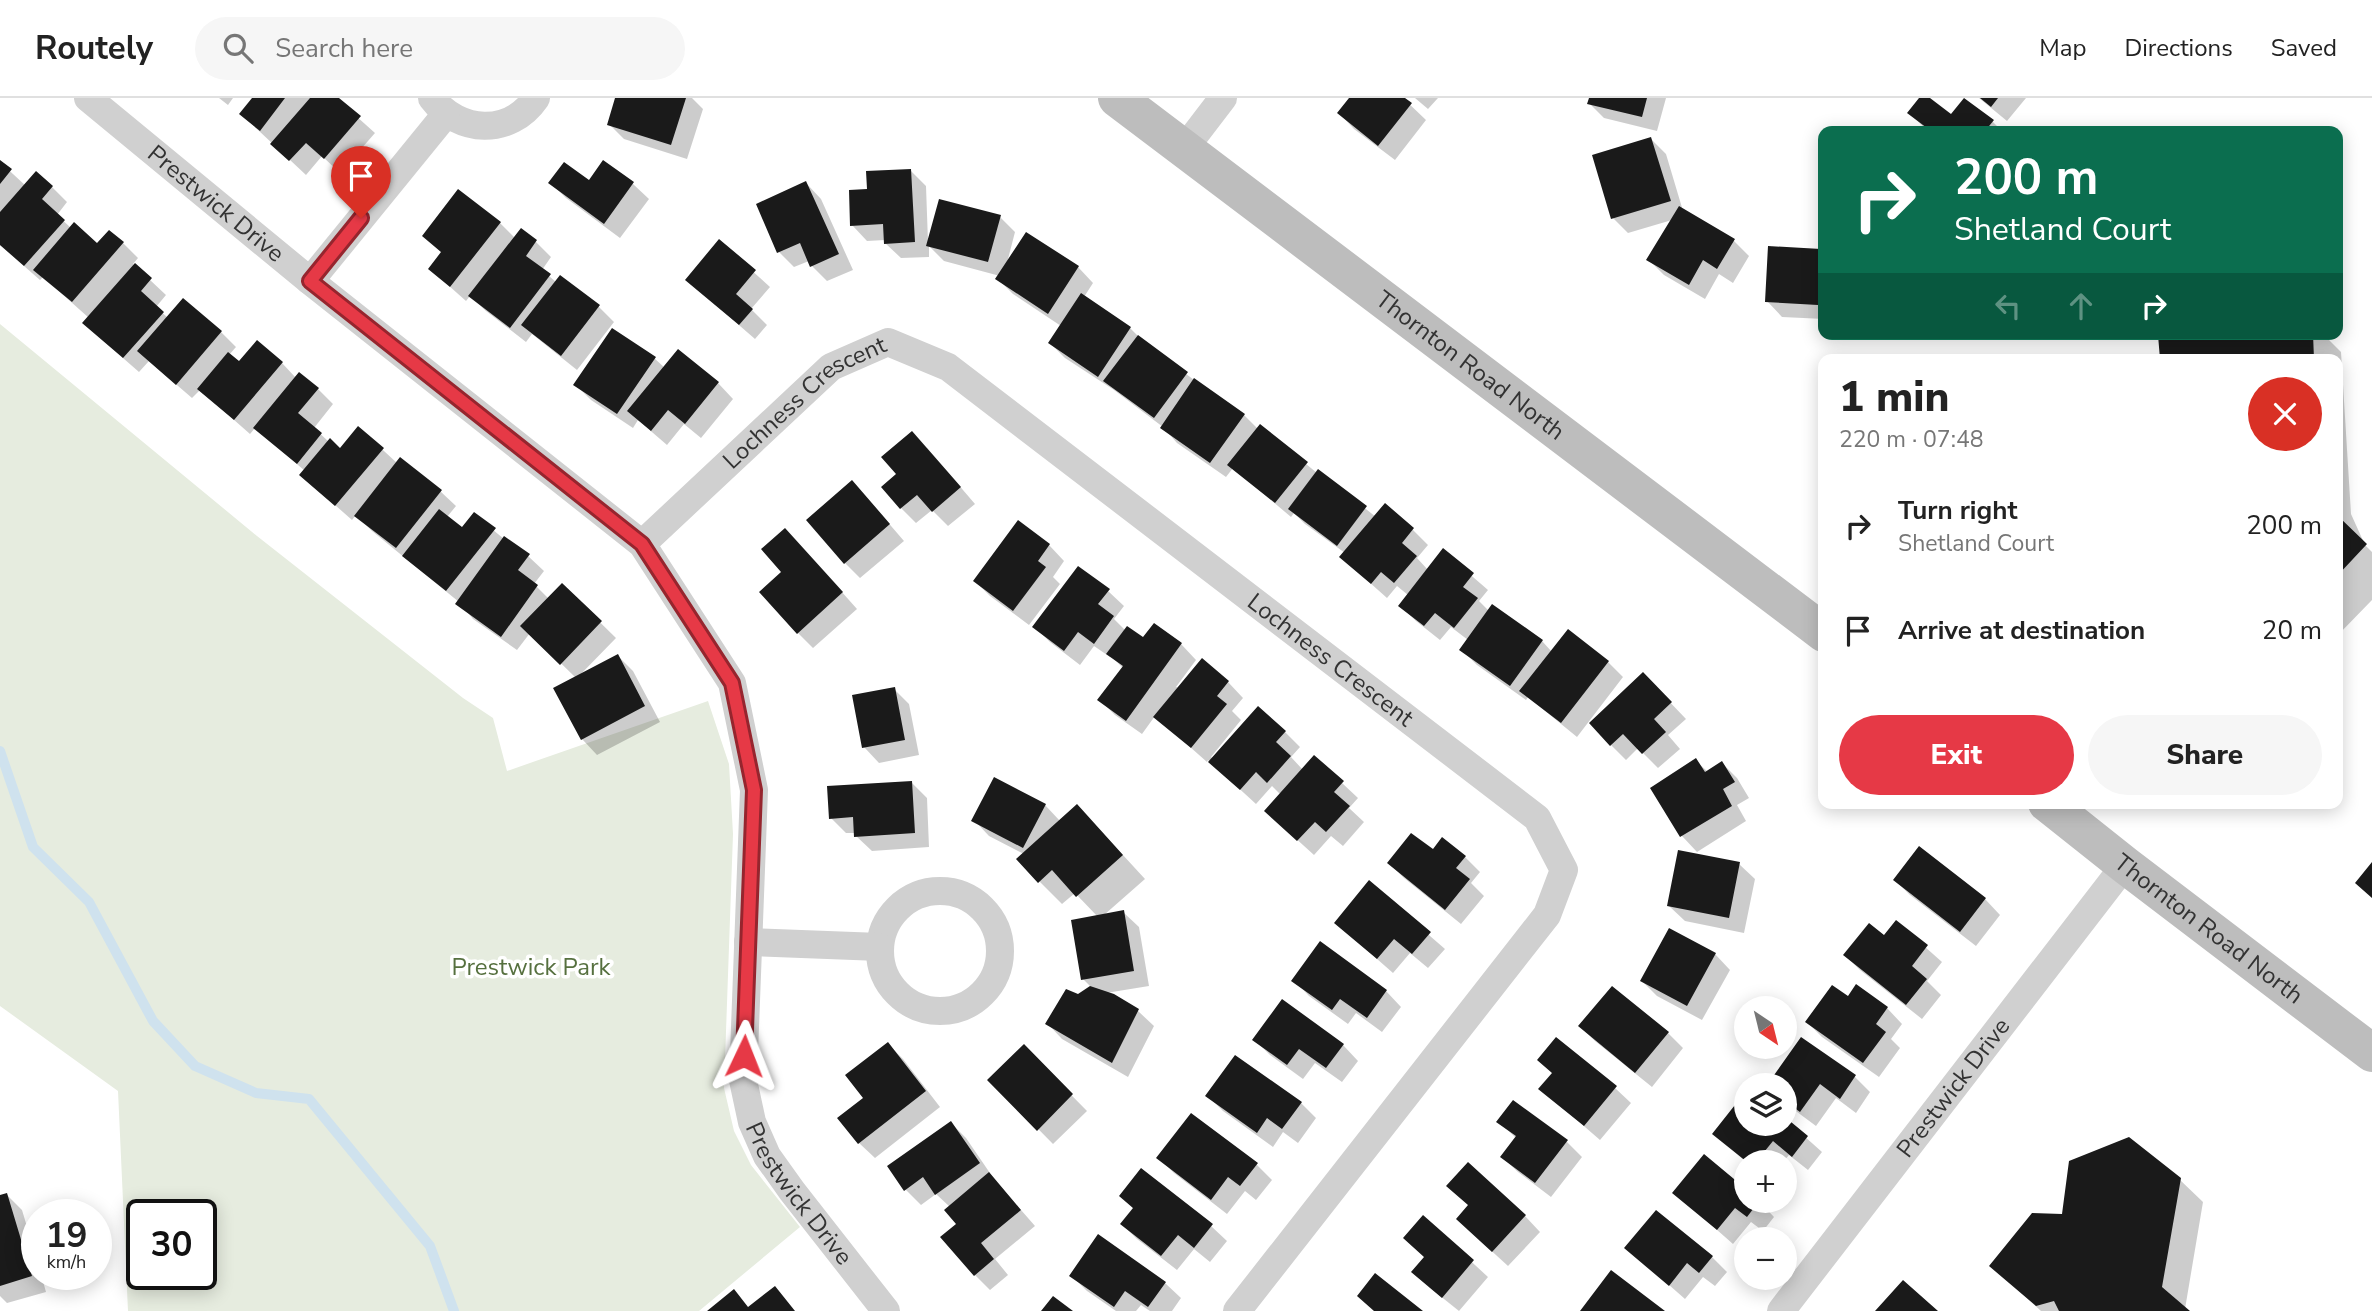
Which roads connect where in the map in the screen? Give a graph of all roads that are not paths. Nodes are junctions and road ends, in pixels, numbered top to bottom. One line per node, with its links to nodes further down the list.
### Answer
1 (88, 98): 7 (street, Prestwick Drive)
2 (536, 98): 5 (street)
3 (1117, 98): 6 (main road, Thornton Road North)
4 (1223, 98): 6 (street)
5 (439, 106): 7 (street)
6 (1184, 149): 9 (main road, Thornton Road North)
7 (310, 281): 8 (street, Prestwick Drive)
8 (642, 544): 12 (street, Prestwick Drive); 16 (street, Lochness Crescent)
9 (1818, 628)
10 (2055, 809): 11 (main road, Thornton Road North)
11 (2125, 865): 14 (main road, Thornton Road North); 17 (street, Prestwick Drive)
12 (748, 943): 13 (street); 15 (street, Prestwick Drive)
13 (880, 947): 13 (street)
14 (2372, 1053)
15 (886, 1311)
16 (1237, 1311)
17 (1781, 1311)

